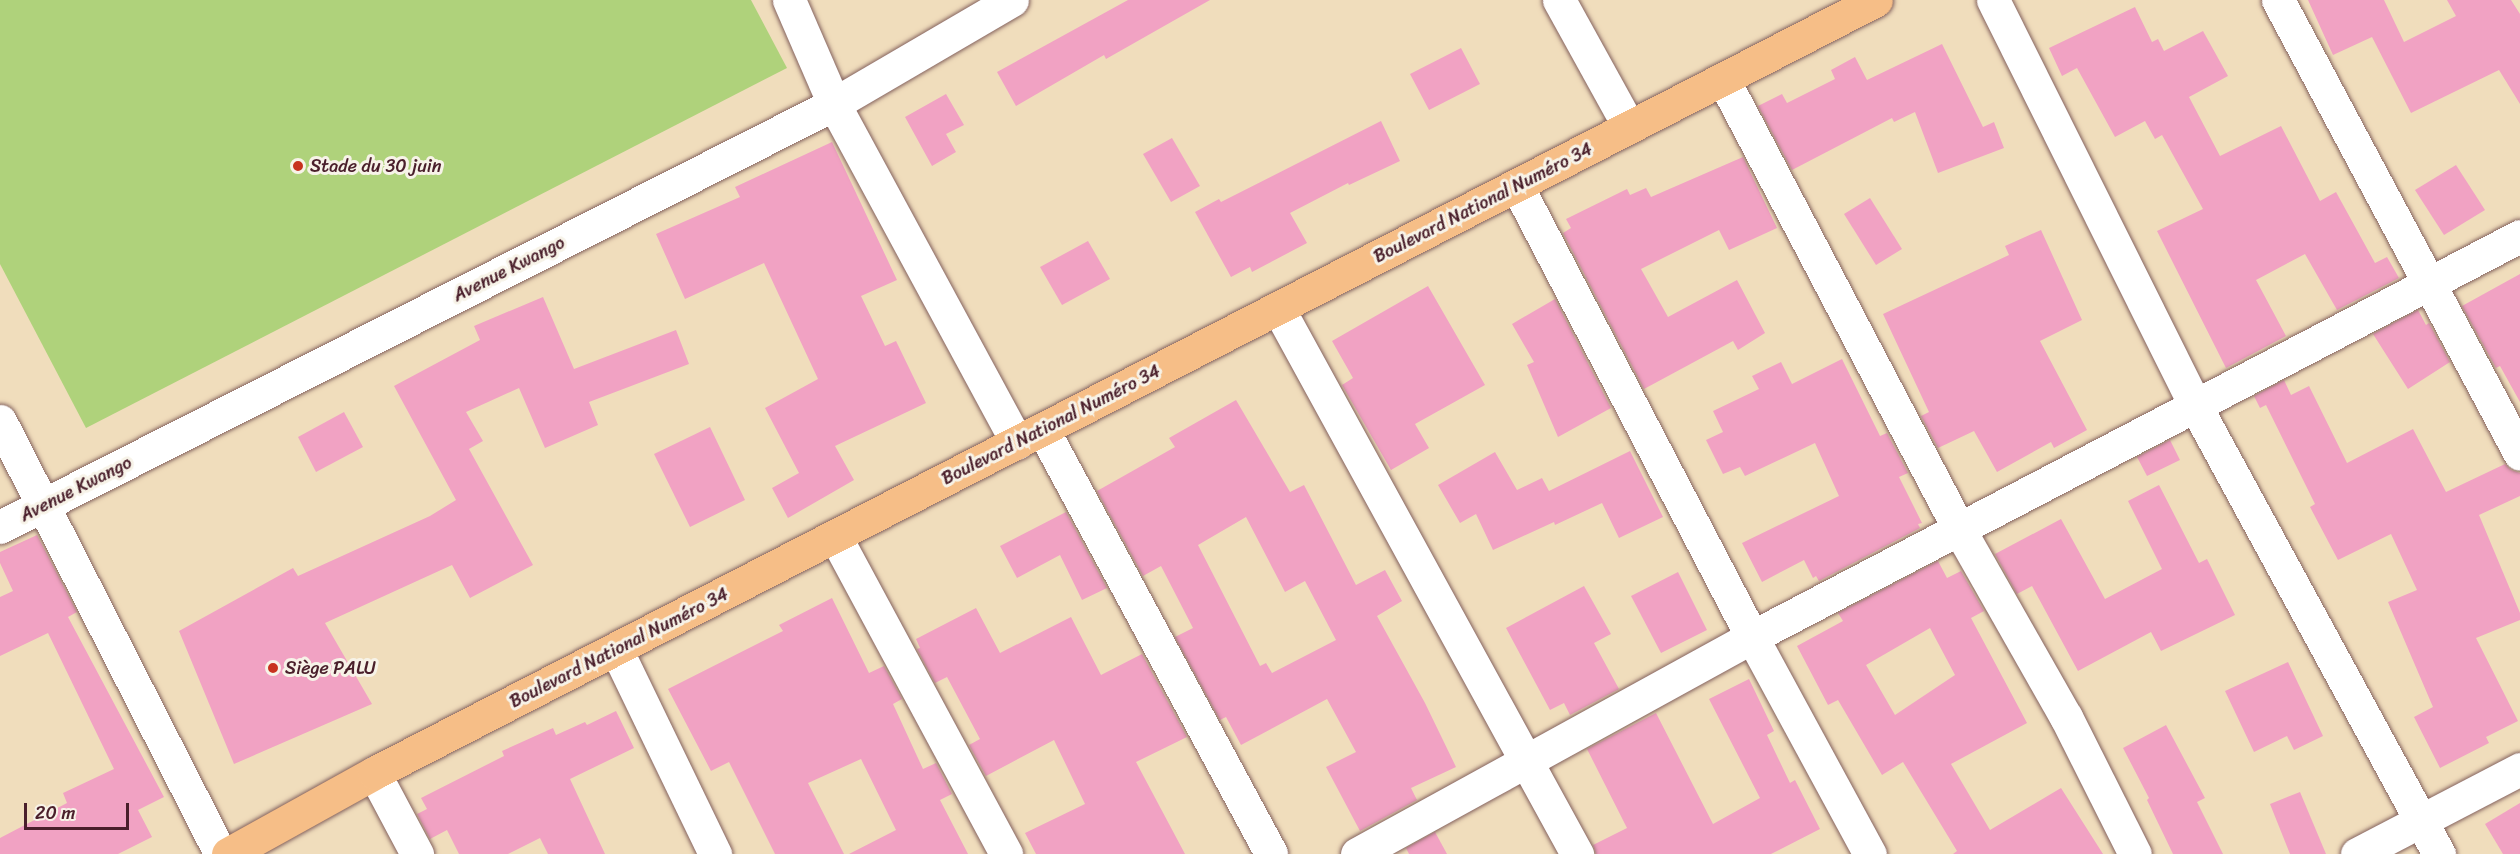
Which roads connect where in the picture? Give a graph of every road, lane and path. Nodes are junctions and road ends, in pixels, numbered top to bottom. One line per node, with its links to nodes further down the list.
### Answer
1 (789, 0): 8 (street)
2 (1012, 0): 8 (street, Avenue Kwango)
3 (1559, 0): 9 (street)
4 (1993, 0): 14 (street)
5 (2278, 0): 12 (street)
6 (1868, 2): 7 (main road, Boulevard National Numéro 34)
7 (1723, 79): 9 (main road, Boulevard National Numéro 34); 20 (street)
8 (834, 104): 16 (street); 18 (street, Avenue Kwango)
9 (1629, 127): 10 (main road, Boulevard National Numéro 34)
10 (1517, 186): 13 (main road, Boulevard National Numéro 34); 22 (street)
11 (2520, 236): 12 (street)
12 (2430, 282): 14 (street); 17 (street)
13 (1278, 308): 16 (main road, Boulevard National Numéro 34); 24 (street)
14 (2196, 407): 20 (street); 27 (street)
15 (0, 422): 18 (street)
16 (1030, 436): 21 (main road, Boulevard National Numéro 34); 33 (street)
17 (2520, 454)
18 (43, 505): 19 (street, Avenue Kwango); 28 (street)
19 (0, 527)
20 (1959, 529): 22 (street); 37 (street)
21 (835, 536): 23 (main road, Boulevard National Numéro 34); 32 (street)
22 (1752, 637): 24 (street); 36 (street)
23 (616, 649): 26 (main road, Boulevard National Numéro 34); 31 (street)
24 (1526, 761): 34 (street); 35 (street)
25 (2520, 769): 27 (street)
26 (374, 773): 29 (main road, Boulevard National Numéro 34); 30 (street)
27 (2421, 820): 38 (street); 39 (street)
28 (221, 854)
29 (228, 854)
30 (417, 854)
31 (715, 854)
32 (1006, 854)
33 (1271, 854)
34 (1357, 854)
35 (1577, 854)
36 (1870, 854)
37 (2135, 854)
38 (2357, 854)
39 (2439, 854)

